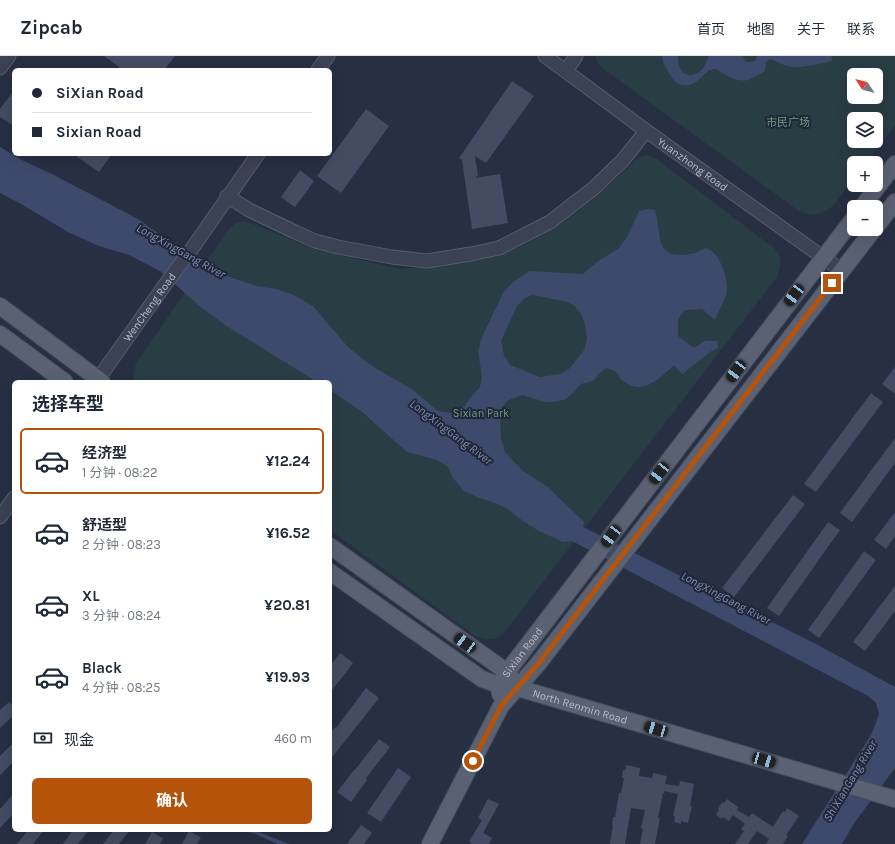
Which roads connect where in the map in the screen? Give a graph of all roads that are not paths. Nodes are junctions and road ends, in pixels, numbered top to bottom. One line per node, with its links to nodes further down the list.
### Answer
1 (9, 56): 5 (street)
2 (328, 56): 6 (street)
3 (545, 56): 7 (street, Yuanzhong Road)
4 (576, 56): 7 (street)
5 (0, 68)
6 (319, 68)
7 (566, 71): 8 (street, Yuanzhong Road)
8 (646, 131): 11 (street); 17 (street, Yuanzhong Road)
9 (257, 156): 11 (street, WenCheng Road)
10 (895, 164): 12 (main road)
11 (227, 196): 23 (street, WenCheng Road)
12 (867, 200)
13 (895, 202): 14 (main road)
14 (883, 218)
15 (847, 227): 17 (main road, Sixian Road)
16 (869, 236): 18 (main road, Sixian Road)
17 (823, 257): 18 (street, Yuanzhong Road); 28 (main road, Sixian Road)
18 (842, 271): 29 (main road, Sixian Road)
19 (0, 306): 22 (main road)
20 (0, 334): 21 (main road)
21 (62, 380)
22 (98, 380)
23 (100, 380)
24 (12, 501): 25 (street)
25 (0, 517)
26 (332, 548): 28 (main road, North Renmin Road)
27 (332, 573): 28 (main road, North Renmin Road)
28 (503, 679): 29 (main road, North Renmin Road); 30 (main road, Sixian Road)
29 (518, 688): 30 (main road, Sixian Road); 31 (main road, North Renmin Road)
30 (501, 706): 32 (main road)
31 (895, 799)
32 (430, 844)

